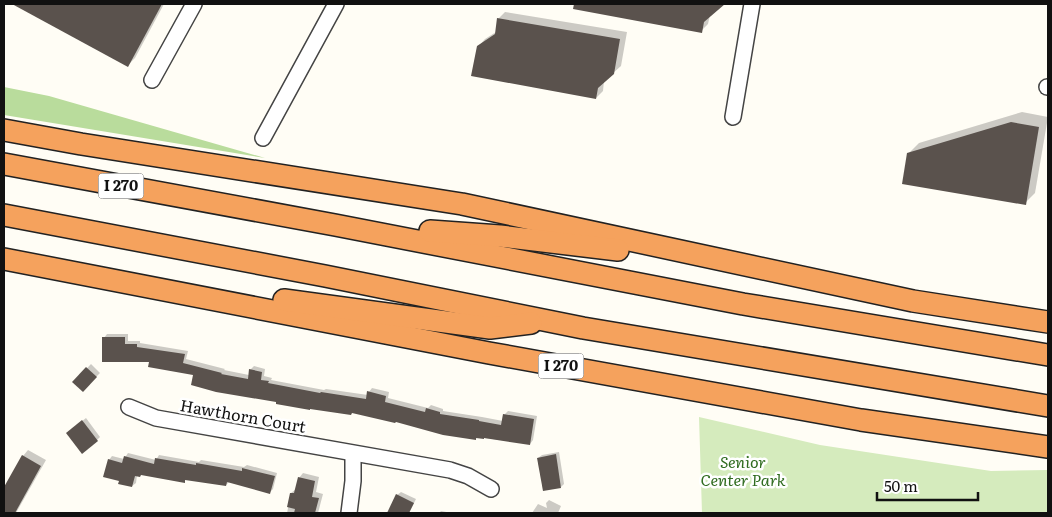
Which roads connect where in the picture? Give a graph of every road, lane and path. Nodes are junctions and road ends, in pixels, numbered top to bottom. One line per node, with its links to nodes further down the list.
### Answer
1 (194, 4): 4 (street)
2 (336, 4): 7 (street)
3 (752, 4): 5 (street)
4 (152, 80)
5 (733, 117)
6 (4, 130): 12 (highway, I 270)
7 (264, 138)
8 (4, 164): 10 (highway, I 270)
9 (4, 215): 14 (highway)
10 (335, 225): 12 (highway); 16 (highway, I 270)
11 (4, 258): 13 (highway, I 270)
12 (742, 265): 15 (highway, I 270)
13 (76, 273): 14 (highway); 19 (highway, I 270)
14 (552, 321): 17 (highway)
15 (1048, 322)
16 (1048, 354)
17 (1048, 406)
18 (129, 408): 20 (street, Hawthorn Court)
19 (1048, 447)
20 (353, 454): 21 (street, Hawthorn Court); 22 (street)
21 (492, 489)
22 (349, 513)

